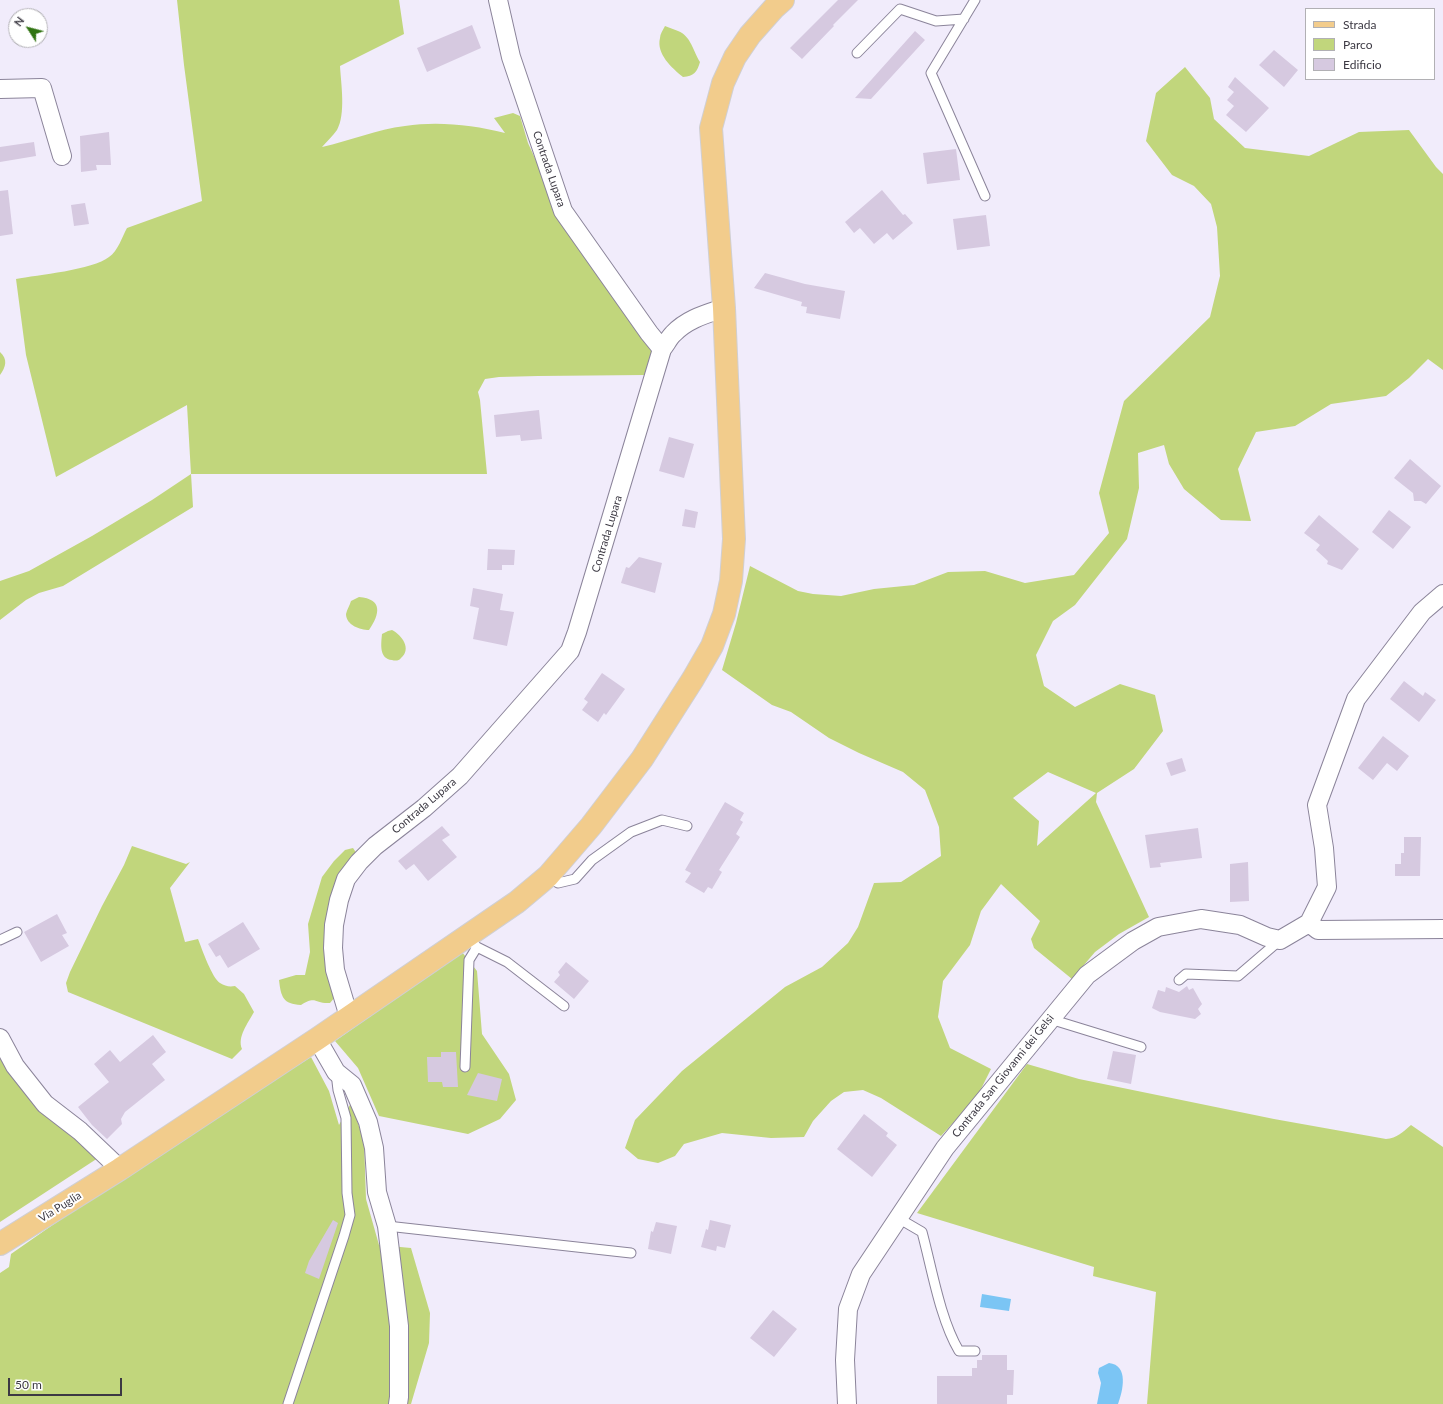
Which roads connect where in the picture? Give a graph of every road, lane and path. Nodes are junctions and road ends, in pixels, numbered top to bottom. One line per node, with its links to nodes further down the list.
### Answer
1 (498, 0): 10 (street, Contrada Lupara)
2 (783, 0): 9 (main road, Via Puglia)
3 (975, 0): 4 (lane)
4 (964, 19): 5 (lane); 8 (lane)
5 (857, 53)
6 (0, 90): 7 (street)
7 (62, 156)
8 (985, 196)
9 (724, 308): 10 (street); 13 (main road, Via Puglia)
10 (662, 349): 22 (street, Contrada Lupara)
11 (1443, 594): 14 (street)
12 (687, 826): 13 (lane)
13 (548, 876): 19 (main road, Via Puglia)
14 (1309, 923): 15 (street); 18 (street)
15 (1443, 929)
16 (17, 932): 17 (lane)
17 (0, 940)
18 (1280, 940): 20 (lane); 23 (street, Contrada San Giovanni dei Gelsi)
19 (472, 942): 21 (lane); 22 (main road, Via Puglia); 27 (lane)
20 (1179, 980)
21 (564, 1006)
22 (349, 1017): 25 (main road, Via Puglia)
23 (1050, 1019): 26 (lane); 30 (street, Contrada San Giovanni dei Gelsi)
24 (0, 1038): 29 (street)
25 (317, 1039): 28 (street); 29 (main road, Via Puglia)
26 (1141, 1047)
27 (465, 1066)
28 (336, 1072): 31 (street); 35 (lane)
29 (120, 1169): 32 (main road, Via Puglia)
30 (898, 1218): 34 (lane); 37 (street, Contrada San Giovanni dei Gelsi)
31 (387, 1226): 33 (lane); 36 (street)
32 (0, 1244)
33 (631, 1253)
34 (975, 1351)
35 (288, 1404)
36 (398, 1404)
37 (847, 1404)

